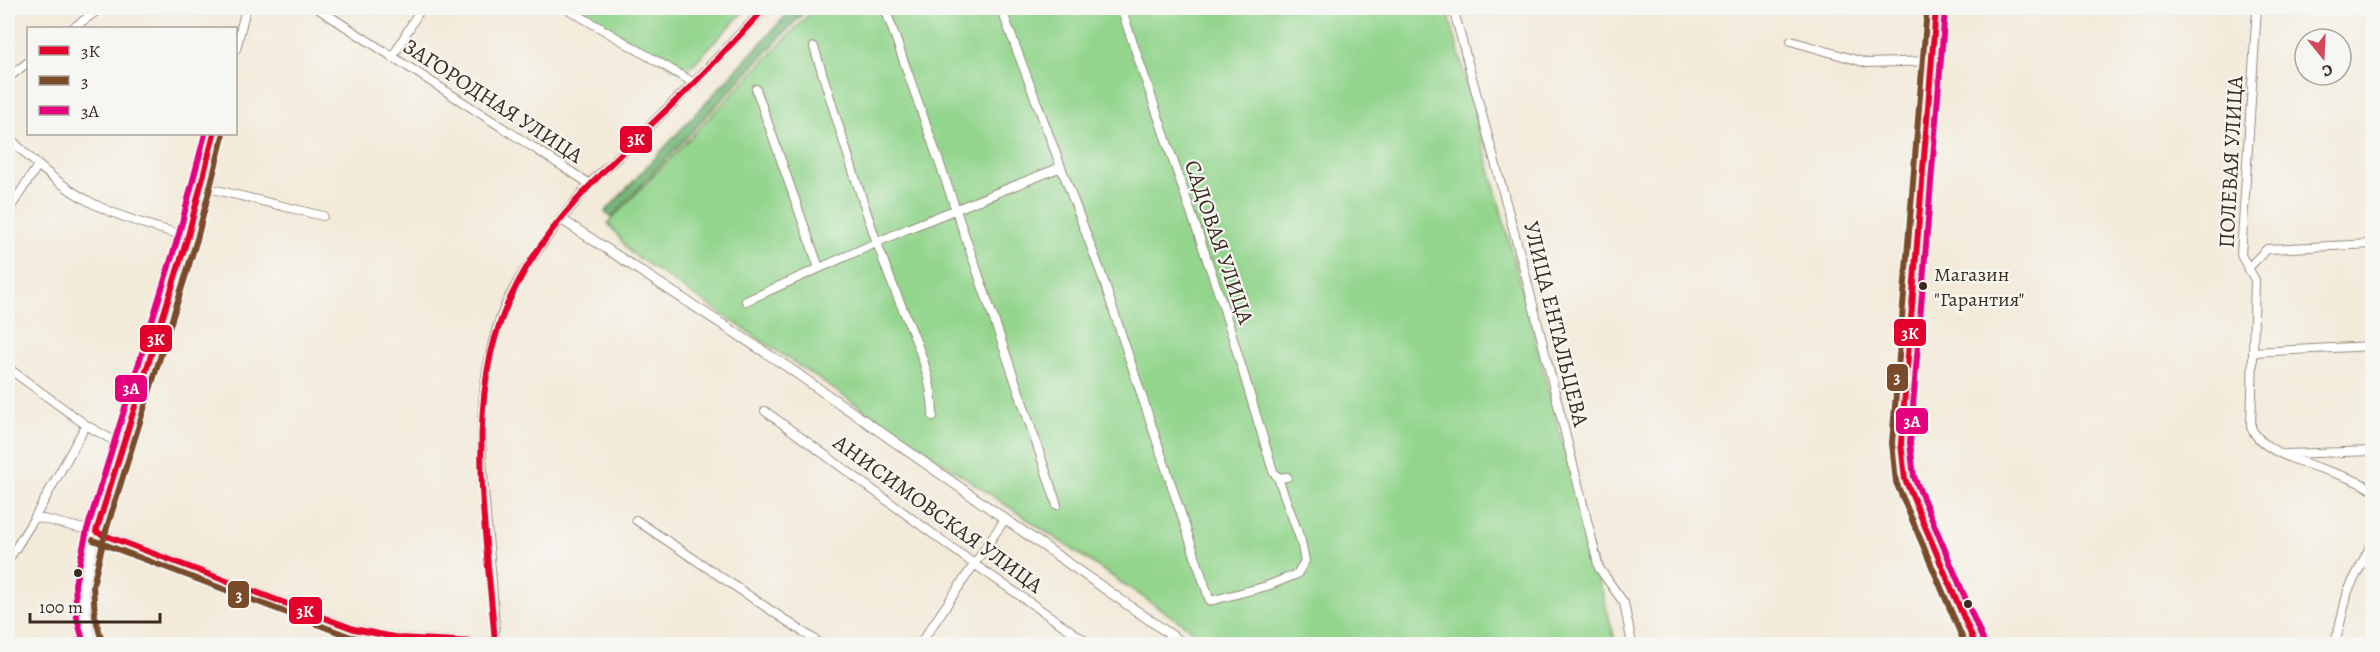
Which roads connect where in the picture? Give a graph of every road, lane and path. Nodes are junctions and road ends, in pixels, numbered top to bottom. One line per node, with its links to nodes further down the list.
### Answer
1 (101, 8): 13 (street)
2 (246, 8): 15 (street)
3 (317, 8): 17 (street, ЗАГОРОДНАЯ УЛИЦА)
4 (421, 8): 17 (street)
5 (566, 8): 21 (street)
6 (765, 8): 21 (street)
7 (885, 8): 29 (street)
8 (1002, 8): 26 (street)
9 (1121, 8): 49 (street, САДОВАЯ УЛИЦА)
10 (1453, 8): 66 (street, УЛИЦА ЕНТАЛЬЦЕВА)
11 (1936, 8): 18 (street)
12 (2257, 8): 37 (street, ПОЛЕВАЯ УЛИЦА)
13 (74, 27)
14 (1791, 42): 18 (street)
15 (237, 45)
16 (814, 47): 34 (street)
17 (392, 58): 27 (street, ЗАГОРОДНАЯ УЛИЦА)
18 (1932, 61): 67 (street)
19 (27, 63): 20 (street)
20 (8, 78)
21 (694, 83): 27 (street)
22 (756, 90): 36 (street)
23 (214, 135): 28 (street)
24 (8, 136): 25 (street)
25 (37, 167): 30 (street); 33 (street)
26 (1061, 167): 29 (street); 49 (street, САДОВАЯ УЛИЦА)
27 (590, 184): 32 (street)
28 (200, 186): 31 (street); 33 (street)
29 (955, 209): 34 (street); 51 (street)
30 (8, 211)
31 (323, 216)
32 (561, 219): 53 (street); 59 (street)
33 (188, 236): 45 (street)
34 (878, 242): 36 (street); 43 (street)
35 (2373, 244): 37 (street)
36 (819, 268): 38 (street)
37 (2248, 268): 40 (street, ПОЛЕВАЯ УЛИЦА)
38 (746, 302)
39 (2373, 346): 40 (street)
40 (2253, 352): 47 (street, ПОЛЕВАЯ УЛИЦА)
41 (8, 368): 44 (street)
42 (765, 411): 58 (street, АНИСИМОВСКАЯ УЛИЦА)
43 (933, 416)
44 (86, 425): 45 (street); 52 (street)
45 (123, 447): 55 (street)
46 (2373, 451): 47 (street)
47 (2284, 454): 50 (street, ПОЛЕВАЯ УЛИЦА)
48 (1287, 477): 49 (street)
49 (1278, 478)
50 (2373, 490)
51 (1057, 506)
52 (35, 517): 55 (street); 57 (street)
53 (1005, 519): 58 (street); 65 (street)
54 (636, 520): 62 (street)
55 (96, 532): 59 (street); 60 (street)
56 (2373, 543): 68 (street)
57 (9, 559)
58 (974, 564): 63 (street); 64 (street, АНИСИМОВСКАЯ УЛИЦА)
59 (495, 643): 61 (street)
60 (93, 645)
61 (514, 645)
62 (821, 645)
63 (920, 645)
64 (1090, 645)
65 (1184, 645)
66 (1632, 645)
67 (1975, 645)
68 (2335, 645)

